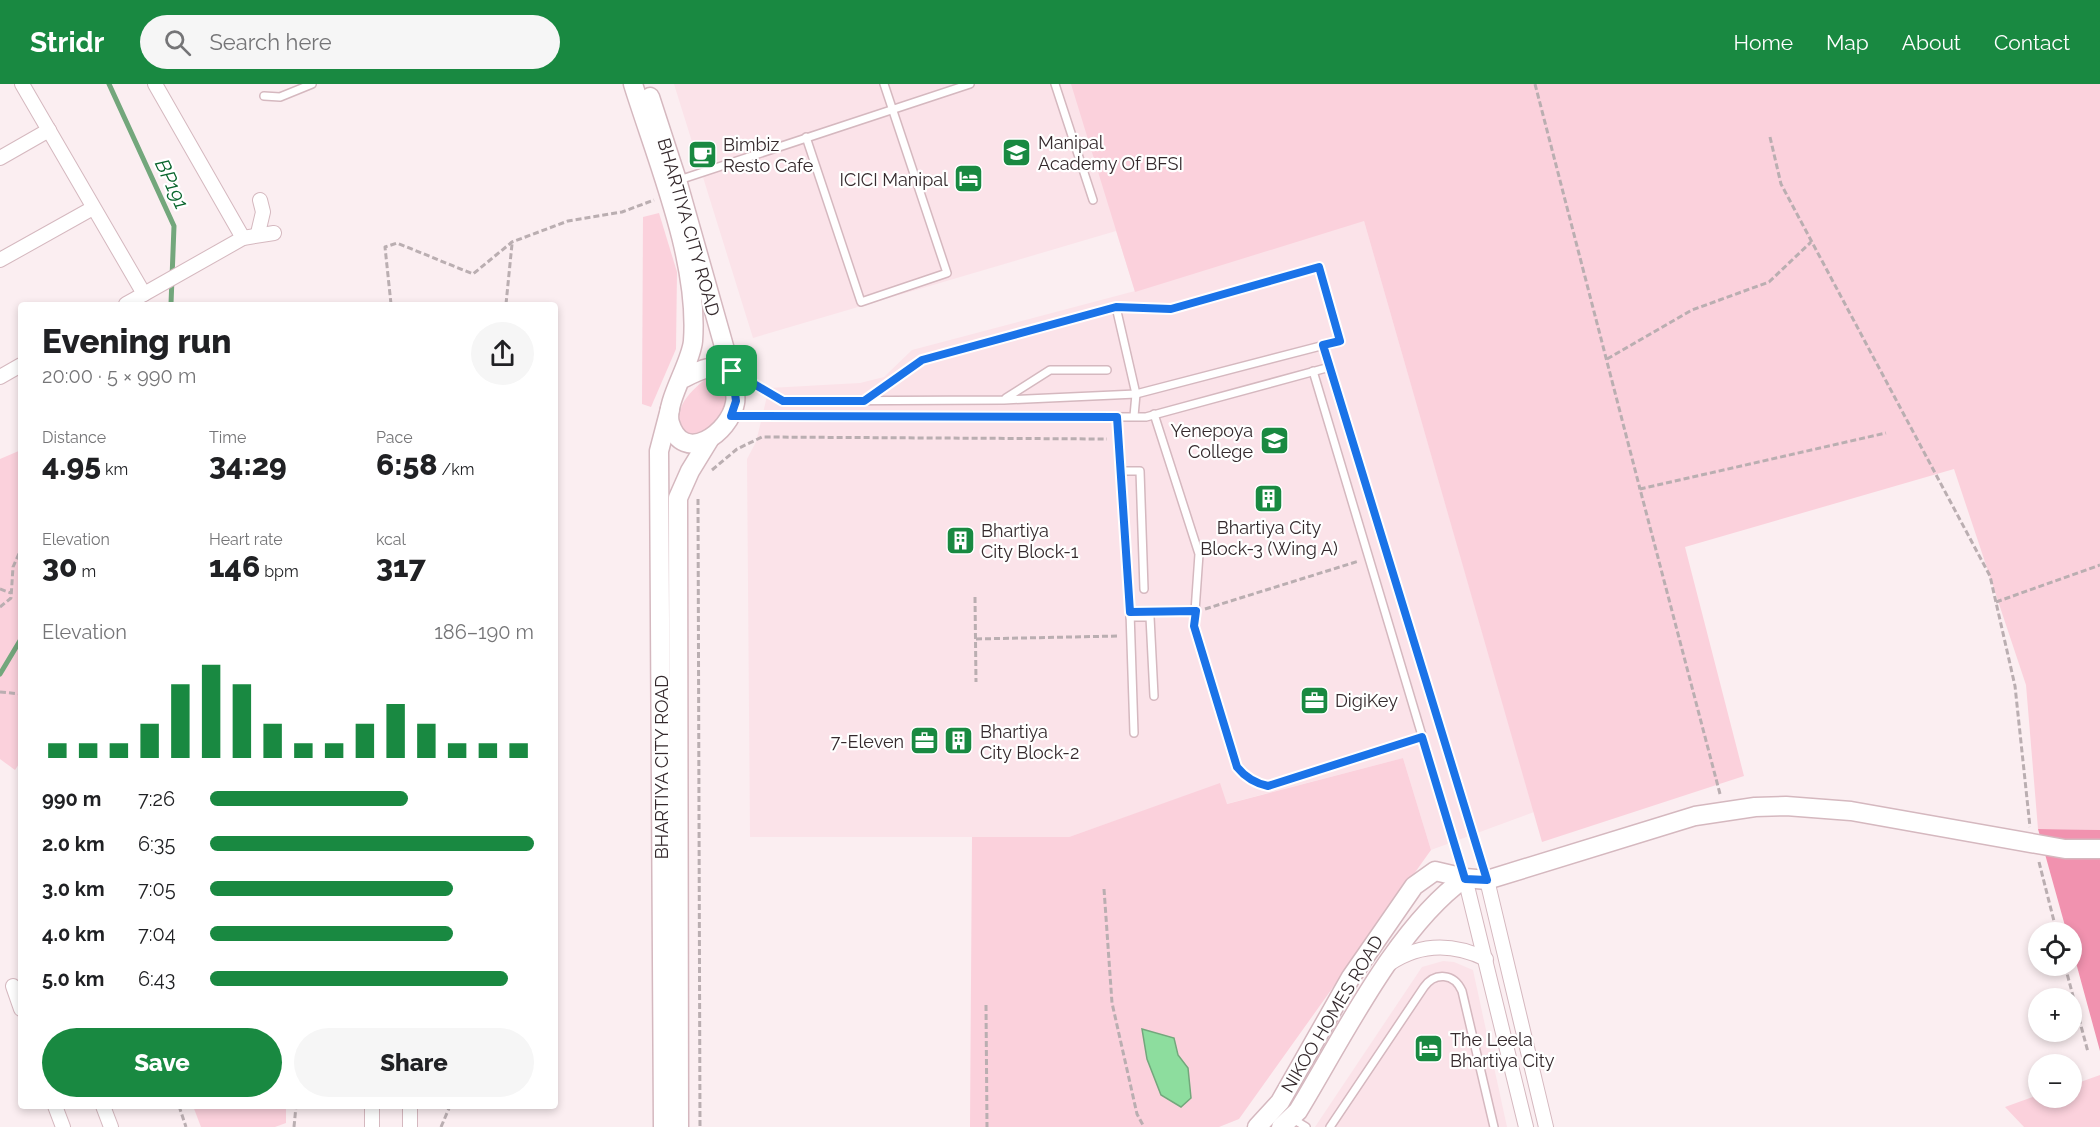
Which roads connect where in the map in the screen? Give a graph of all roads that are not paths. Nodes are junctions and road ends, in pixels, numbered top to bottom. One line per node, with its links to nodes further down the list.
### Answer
1 (22, 84): 11 (street)
2 (155, 84): 20 (street)
3 (312, 84): 9 (lane)
4 (633, 84): 32 (street, BHARTIYA CITY ROAD)
5 (646, 84): 14 (street, BHARTIYA CITY ROAD)
6 (884, 84): 10 (lane)
7 (970, 84): 10 (lane)
8 (1055, 84): 16 (lane)
9 (264, 96)
10 (892, 109): 12 (lane); 12 (lane)
11 (48, 130): 13 (street); 17 (street)
12 (806, 137): 14 (lane)
13 (0, 158)
14 (677, 180): 29 (street, BHARTIYA CITY ROAD)
15 (260, 200): 18 (street)
16 (1093, 200)
17 (93, 207): 21 (street); 22 (street)
18 (258, 233): 19 (street); 20 (street)
19 (274, 233)
20 (243, 238): 22 (street)
21 (0, 260)
22 (144, 294): 23 (street)
23 (130, 302)
24 (1116, 307): 25 (lane); 33 (lane); 35 (lane)
25 (1323, 345): 27 (lane); 33 (lane)
26 (18, 367): 31 (street)
27 (1330, 367): 30 (lane); 50 (lane)
28 (1107, 370): 34 (lane)
29 (732, 371): 32 (street); 35 (lane); 38 (street, BHARTIYA CITY ROAD)
30 (1313, 371): 37 (lane); 47 (lane)
31 (0, 377)
32 (682, 379): 36 (street, BHARTIYA CITY ROAD)
33 (1136, 394): 34 (lane); 39 (lane)
34 (1004, 400): 35 (lane)
35 (864, 401)
36 (670, 409): 41 (street); 64 (street, BHARTIYA CITY ROAD)
37 (1154, 414): 39 (lane); 47 (lane)
38 (731, 416): 40 (lane); 41 (street, BHARTIYA CITY ROAD)
39 (1134, 416): 40 (lane)
40 (1117, 417): 42 (lane)
41 (710, 440): 65 (street, BHARTIYA CITY ROAD)
42 (1121, 471): 43 (lane); 44 (lane)
43 (1144, 589)
44 (1130, 614): 45 (lane); 46 (lane)
45 (1154, 696)
46 (1134, 733)
47 (1422, 737): 49 (lane)
48 (2100, 849): 50 (street)
49 (1465, 879): 50 (street); 51 (street); 52 (street, NIKOO HOMES ROAD); 66 (street, NIKOO HOMES ROAD)
50 (1487, 880): 70 (street)
51 (1486, 959): 52 (street); 69 (street)
52 (1386, 966): 59 (street, NIKOO HOMES ROAD)
53 (13, 986): 54 (street)
54 (18, 1000)
55 (56, 1109): 60 (street)
56 (104, 1109): 61 (street)
57 (372, 1109): 62 (street)
58 (410, 1109): 63 (street)
59 (1292, 1124)
60 (63, 1127)
61 (111, 1127)
62 (372, 1127)
63 (410, 1127)
64 (663, 1127)
65 (679, 1127)
66 (1257, 1127)
67 (1330, 1127): 68 (lane)
68 (1494, 1127)
69 (1526, 1127)
70 (1546, 1127)

